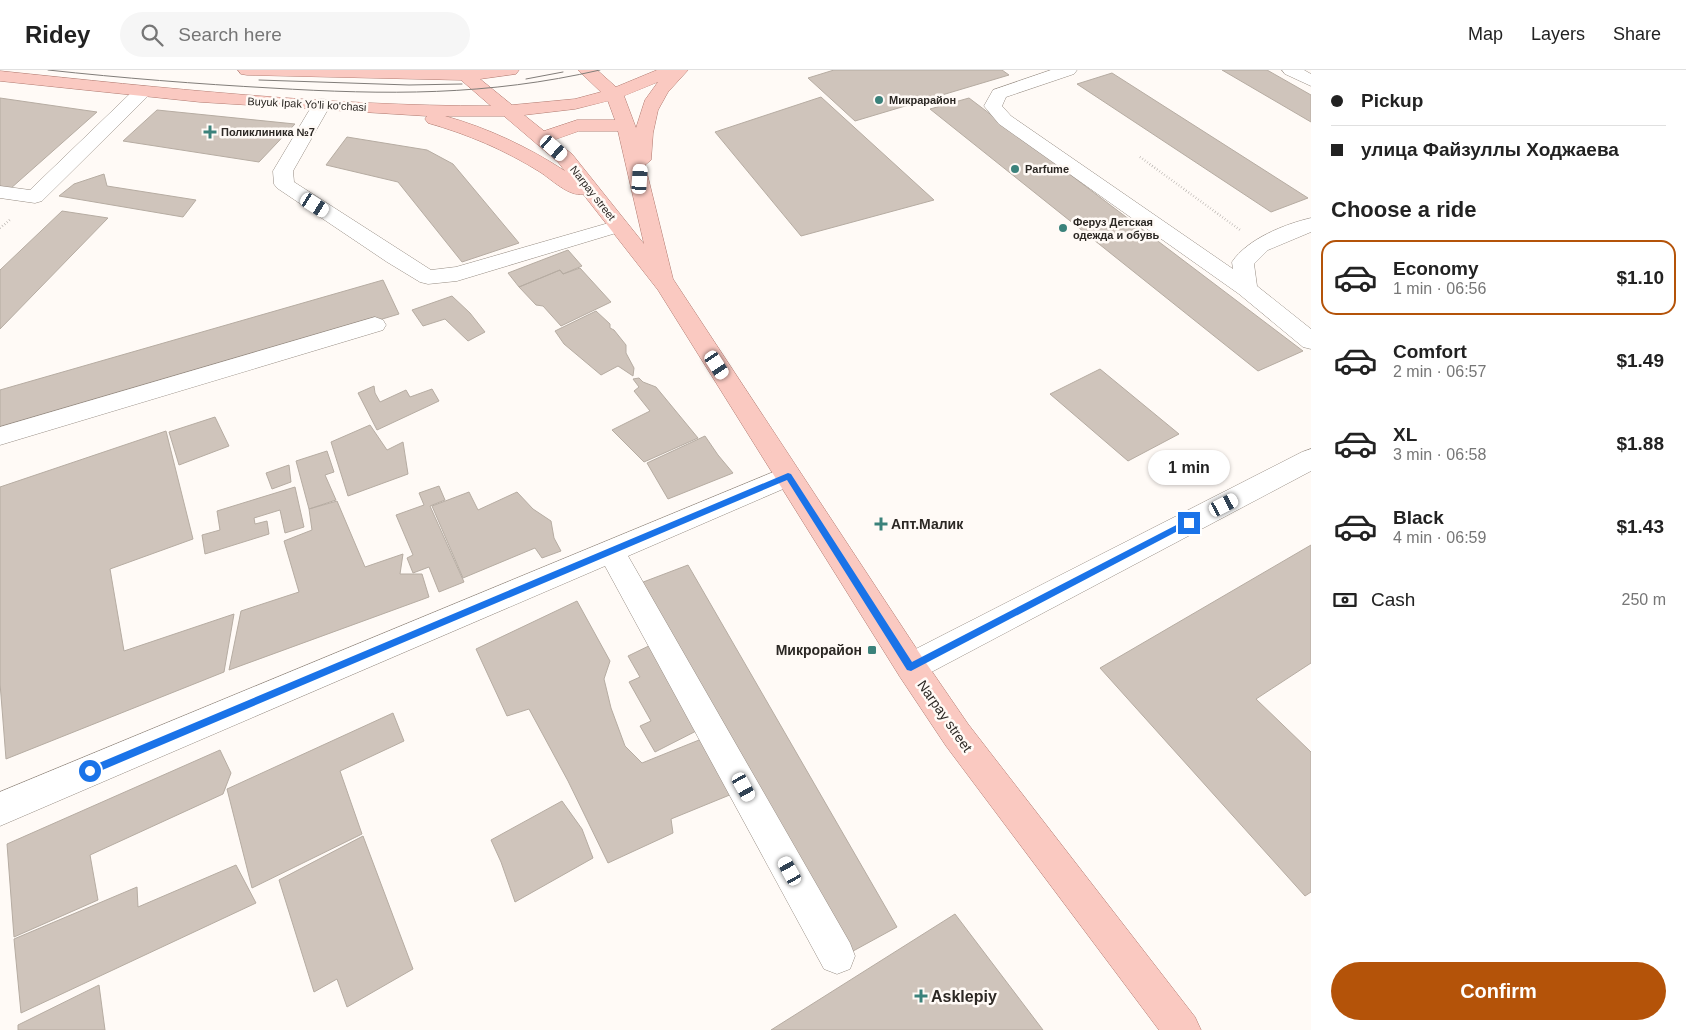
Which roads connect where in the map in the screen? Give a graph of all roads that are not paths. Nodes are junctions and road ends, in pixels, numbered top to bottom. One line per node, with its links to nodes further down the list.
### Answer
1 (247, 70): 8 (main road)
2 (510, 70): 9 (main road)
3 (587, 70): 13 (main road)
4 (672, 70): 13 (main road, Buyuk Ipak Yo'li ko'chasi)
5 (679, 70): 19 (main road)
6 (1068, 70): 25 (street)
7 (1291, 70): 11 (street)
8 (325, 72): 9 (main road)
9 (462, 73): 16 (main road, Narpay street)
10 (0, 76): 12 (main road, Buyuk Ipak Yo'li ko'chasi)
11 (1311, 81)
12 (143, 91): 14 (main road, Buyuk Ipak Yo'li ko'chasi); 20 (street)
13 (614, 94): 16 (main road, Buyuk Ipak Yo'li ko'chasi); 17 (main road, Narpay street)
14 (322, 104): 15 (main road, Buyuk Ipak Yo'li ko'chasi); 23 (street)
15 (391, 108): 16 (main road, Buyuk Ipak Yo'li ko'chasi); 21 (main road)
16 (510, 111): 18 (main road, Narpay street)
17 (626, 126): 18 (main road); 19 (main road, Narpay street)
18 (542, 138): 21 (main road, Narpay street)
19 (640, 179): 24 (main road, Narpay street)
20 (0, 192)
21 (603, 206): 23 (main road, Narpay street)
22 (1311, 224): 25 (street)
23 (619, 226): 24 (main road, Narpay street)
24 (666, 286): 30 (main road, Narpay street)
25 (1247, 288): 27 (street)
26 (375, 325): 28 (street)
27 (1311, 341)
28 (0, 436)
29 (1311, 460): 32 (street)
30 (788, 476): 31 (street); 32 (main road, Narpay street)
31 (612, 552): 33 (street); 34 (street)
32 (911, 667): 35 (main road, Narpay street)
33 (0, 809)
34 (837, 956)
35 (1182, 1030)

